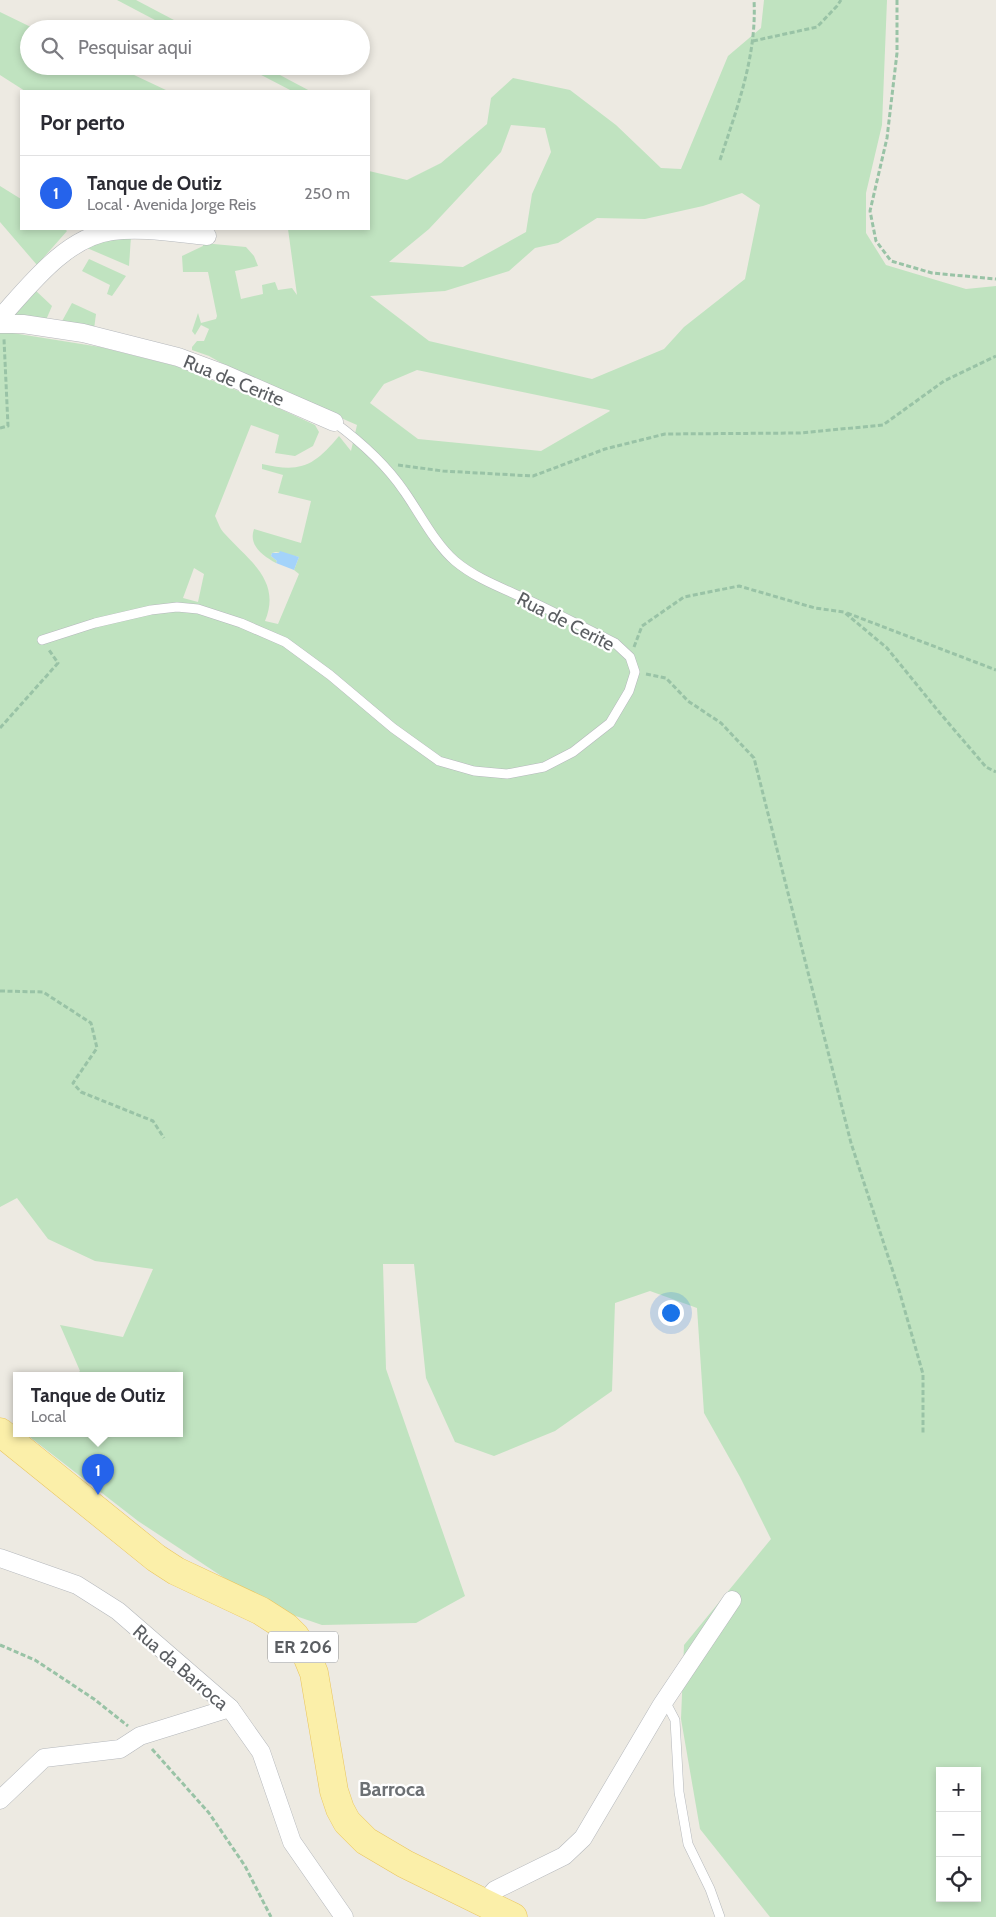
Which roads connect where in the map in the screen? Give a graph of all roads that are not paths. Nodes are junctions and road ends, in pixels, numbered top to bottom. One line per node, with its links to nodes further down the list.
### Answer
1 (126, 230): 4 (street)
2 (150, 230): 3 (street)
3 (206, 236)
4 (1, 322): 5 (street, Rua de Cerite)
5 (334, 422): 6 (lane, Rua de Cerite)
6 (42, 640)
7 (0, 1432): 13 (main road, ER 206)
8 (0, 1558): 11 (street, Rua da Barroca)
9 (732, 1600): 10 (street)
10 (665, 1701): 13 (street); 16 (lane)
11 (230, 1708): 12 (street); 14 (street, Rua da Barroca)
12 (0, 1800)
13 (484, 1903): 15 (main road, ER 206)
14 (344, 1917)
15 (513, 1917)
16 (720, 1917)

